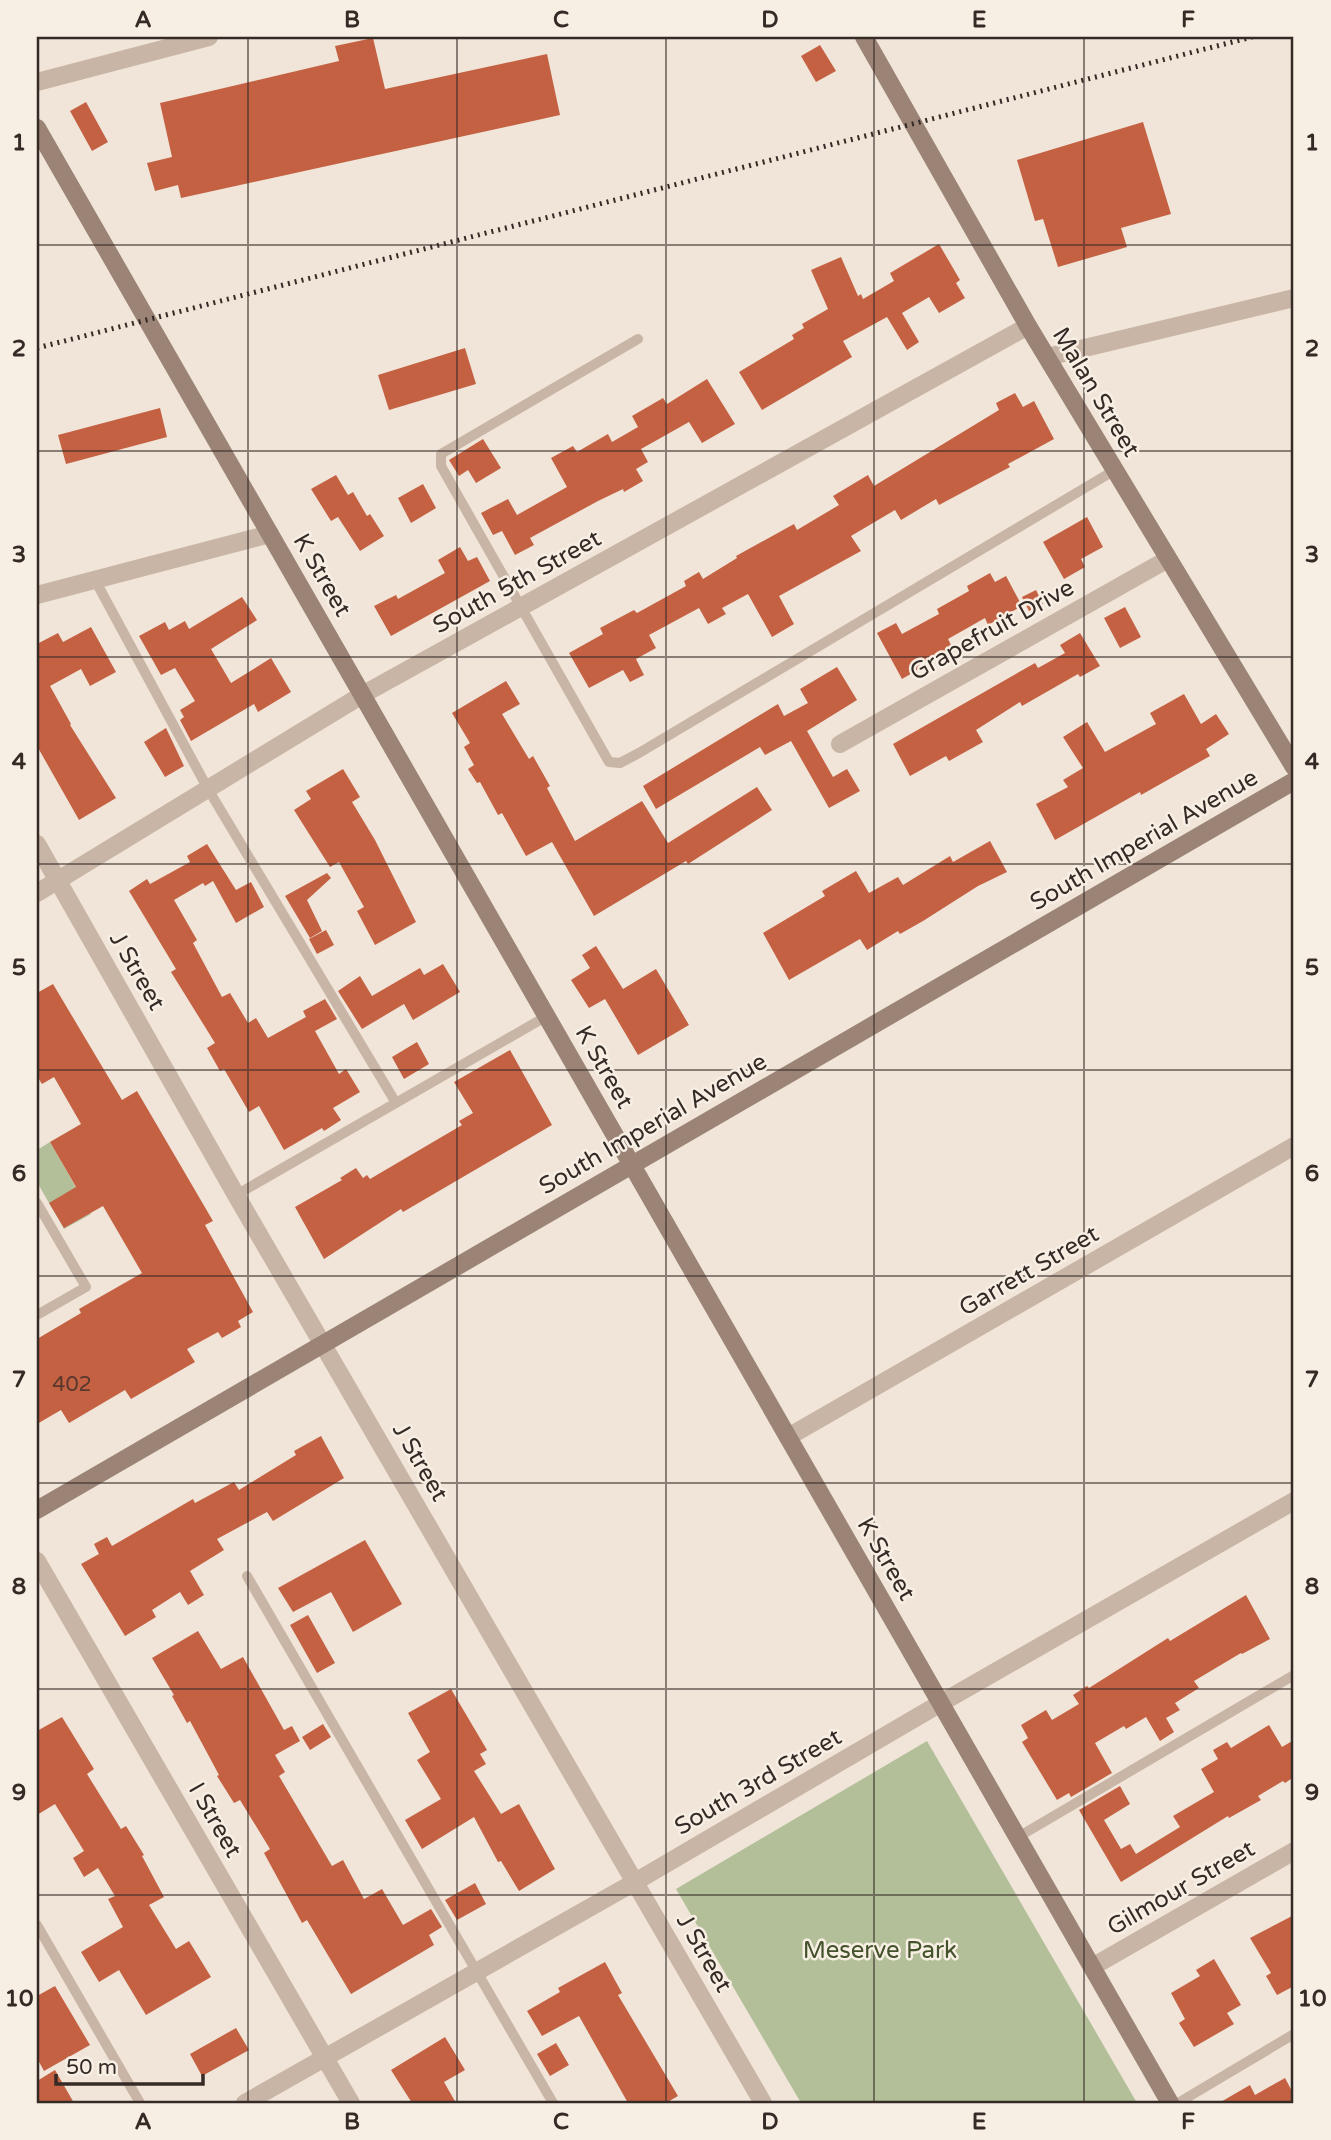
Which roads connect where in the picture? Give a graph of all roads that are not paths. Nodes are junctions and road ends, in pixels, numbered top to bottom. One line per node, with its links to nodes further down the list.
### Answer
1 (209, 37): 3 (street)
2 (864, 37): 7 (street, Malan Street)
3 (177, 41): 4 (street)
4 (37, 82)
5 (37, 128): 11 (street, K Street)
6 (1294, 298): 9 (street)
7 (1028, 326): 9 (street, Malan Street); 15 (street, South 5th Street)
8 (638, 339): 15 (lane)
9 (1047, 357): 10 (street, Malan Street)
10 (1115, 470): 12 (street, Malan Street); 15 (lane)
11 (270, 534): 13 (street); 16 (street, K Street)
12 (1168, 558): 17 (street, Grapefruit Drive); 18 (street, Malan Street)
13 (95, 580): 14 (street); 20 (lane)
14 (37, 595)
15 (522, 607): 16 (street, South 5th Street)
16 (362, 695): 20 (street, South 5th Street); 24 (street, K Street)
17 (840, 744)
18 (1294, 768)
19 (1294, 781): 27 (street, South Imperial Avenue)
20 (208, 789): 22 (street, South 5th Street); 25 (lane)
21 (37, 844): 22 (street, J Street)
22 (58, 881): 23 (street, South 5th Street); 28 (street, J Street)
23 (37, 893)
24 (547, 1016): 25 (lane); 27 (street, K Street)
25 (396, 1103): 28 (lane)
26 (1294, 1146): 32 (street, Garrett Street)
27 (632, 1165): 31 (street, South Imperial Avenue); 32 (street, K Street)
28 (236, 1195): 31 (street, J Street)
29 (37, 1203): 30 (lane)
30 (37, 1315)
31 (324, 1344): 34 (street, South Imperial Avenue); 41 (street, J Street)
32 (788, 1437): 38 (street, K Street)
33 (1294, 1501): 38 (street, South 3rd Street)
34 (37, 1510)
35 (37, 1561): 46 (street, I Street)
36 (247, 1576): 44 (lane)
37 (1294, 1675): 39 (lane)
38 (941, 1703): 39 (street, K Street); 41 (street, South 3rd Street)
39 (1018, 1838): 43 (street, K Street)
40 (1294, 1851): 43 (street, Gilmour Street)
41 (635, 1882): 44 (street, South 3rd Street); 51 (street, J Street)
42 (37, 1925): 47 (lane)
43 (1093, 1967): 52 (street, K Street)
44 (477, 1971): 46 (street, South 3rd Street); 50 (lane)
45 (1294, 2034): 53 (lane)
46 (325, 2057): 48 (street, South 3rd Street); 49 (street, I Street)
47 (139, 2103)
48 (245, 2103)
49 (351, 2103)
50 (553, 2103)
51 (763, 2103)
52 (1170, 2103)
53 (1178, 2103)

